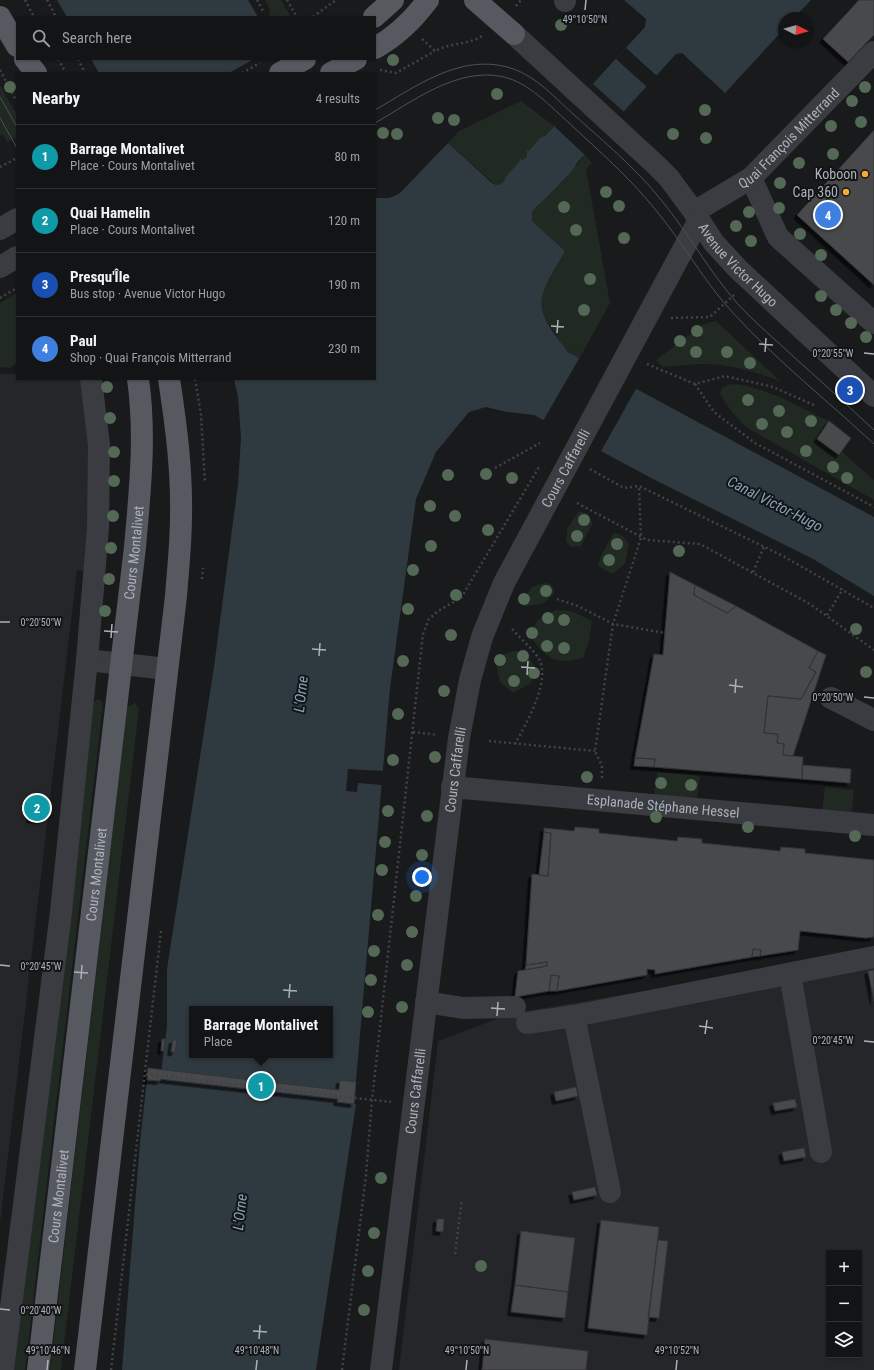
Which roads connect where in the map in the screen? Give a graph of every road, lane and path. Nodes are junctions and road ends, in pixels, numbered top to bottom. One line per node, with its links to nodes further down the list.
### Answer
1 (25, 0): 10 (path)
2 (47, 0): 11 (path)
3 (257, 0): 9 (path)
4 (287, 0): 12 (path)
5 (336, 0): 13 (path)
6 (393, 0): 14 (main road)
7 (428, 0): 20 (main road)
8 (475, 0): 16 (main road)
9 (264, 13)
10 (33, 16)
11 (55, 16)
12 (296, 16)
13 (314, 16)
14 (375, 16)
15 (0, 17): 19 (main road)
16 (514, 34): 40 (street, Avenue Victor Hugo)
17 (483, 35): 21 (path)
18 (419, 37): 21 (path)
19 (16, 44)
20 (376, 47)
21 (434, 51): 28 (path)
22 (874, 52): 39 (street, Quai François Mitterrand)
23 (24, 60): 30 (main road)
24 (25, 60): 31 (main road)
25 (59, 60): 32 (path)
26 (78, 60): 33 (path)
27 (261, 62): 34 (path)
28 (365, 65): 35 (main road)
29 (0, 70): 36 (path)
30 (28, 72)
31 (35, 72)
32 (65, 72)
33 (84, 72)
34 (244, 72)
35 (335, 72)
36 (16, 100)
37 (16, 159): 38 (path)
38 (0, 167)
39 (751, 178): 40 (street, Quai François Mitterrand); 49 (street)
40 (697, 216): 55 (street, Avenue Victor Hugo); 85 (street, Cours Caffarelli)
41 (16, 220): 42 (street)
42 (0, 229)
43 (16, 258): 44 (street)
44 (0, 267)
45 (16, 289): 47 (path)
46 (736, 292): 48 (path)
47 (0, 298)
48 (664, 318)
49 (874, 323)
50 (644, 363): 54 (path)
51 (91, 380): 75 (street)
52 (138, 380): 76 (main road, Cours Montalivet)
53 (169, 380): 77 (main road)
54 (695, 384): 56 (path); 63 (path)
55 (874, 396)
56 (816, 406)
57 (540, 443): 59 (path)
58 (542, 461): 80 (path)
59 (495, 468)
60 (588, 468): 61 (path)
61 (639, 486): 64 (path); 65 (path)
62 (577, 503): 64 (path)
63 (874, 507)
64 (642, 538): 66 (path); 71 (path)
65 (764, 547): 66 (path); 67 (path)
66 (752, 572): 70 (path)
67 (843, 589): 69 (path); 70 (path)
68 (557, 599): 71 (path)
69 (874, 608)
70 (827, 615): 74 (path)
71 (613, 624): 73 (path); 84 (path)
72 (512, 629): 83 (path)
73 (665, 633)
74 (874, 650)
75 (87, 660): 76 (street); 99 (street)
76 (121, 664): 77 (street); 101 (main road, Cours Montalivet)
77 (168, 669): 102 (main road)
78 (831, 698): 79 (street)
79 (874, 720)
80 (413, 732): 81 (path); 93 (path)
81 (439, 735)
82 (489, 741): 83 (path)
83 (516, 744): 84 (path)
84 (595, 751): 86 (path)
85 (452, 787): 86 (street, Esplanade Stéphane Hessel); 90 (street, Cours Caffarelli)
86 (599, 800): 87 (street, Esplanade Stéphane Hessel)
87 (874, 824)
88 (874, 957): 89 (street)
89 (790, 974): 91 (street); 95 (street)
90 (426, 1002): 91 (street); 94 (street, Cours Caffarelli)
91 (574, 1016): 96 (street)
92 (146, 1074): 93 (path)
93 (372, 1100): 94 (path); 103 (path)
94 (413, 1105): 104 (street, Cours Caffarelli)
95 (822, 1152)
96 (610, 1192)
97 (462, 1199): 98 (path)
98 (455, 1254)
99 (4, 1331): 100 (street)
100 (3, 1370)
101 (38, 1370)
102 (85, 1370)
103 (342, 1370)
104 (381, 1370)

